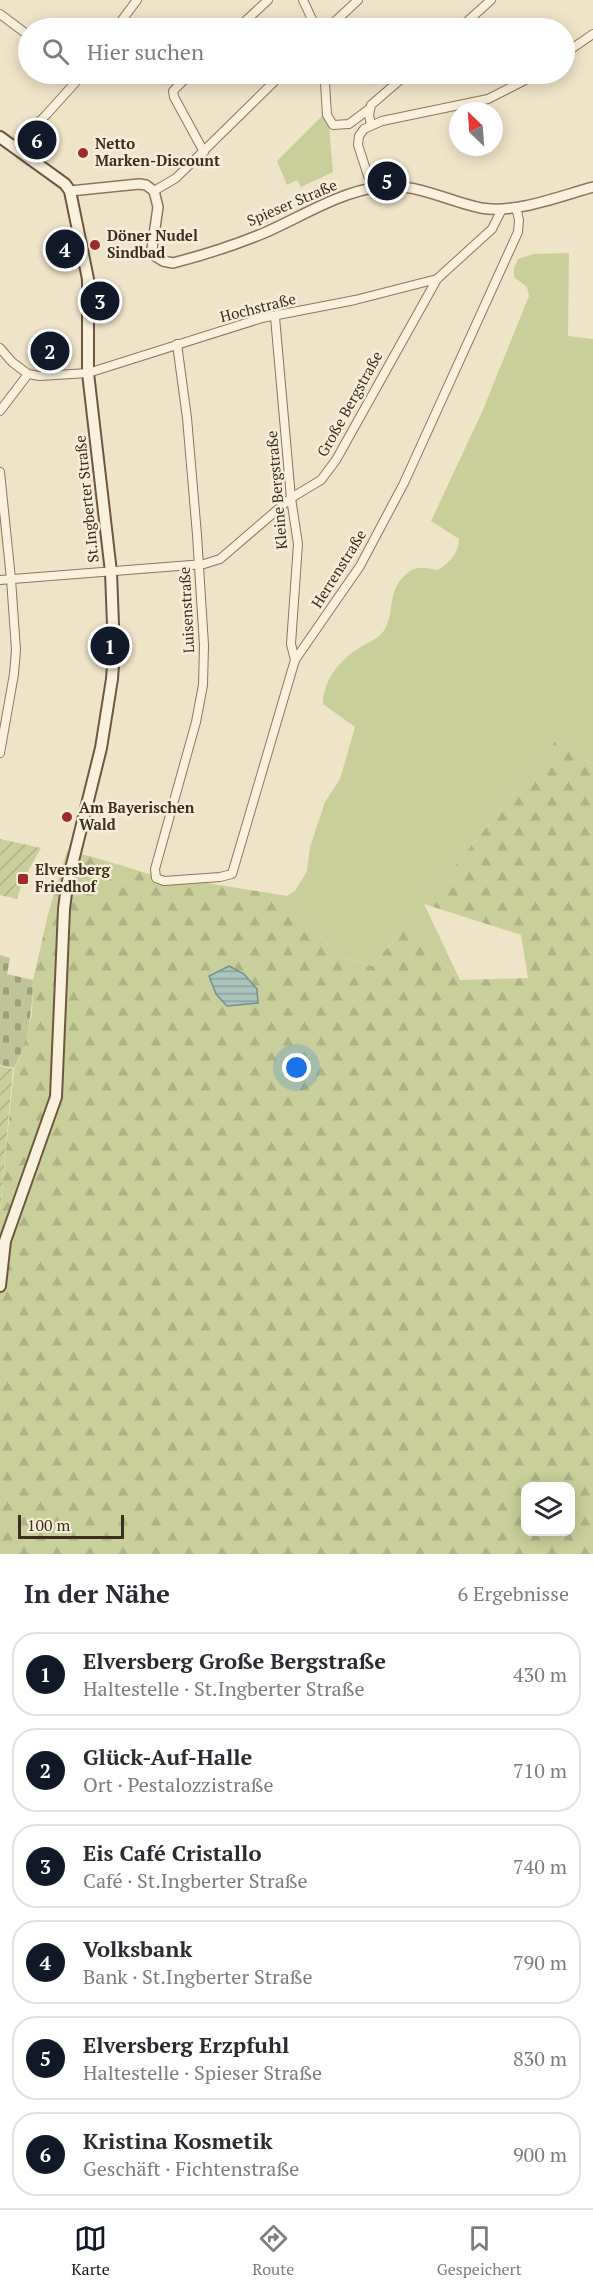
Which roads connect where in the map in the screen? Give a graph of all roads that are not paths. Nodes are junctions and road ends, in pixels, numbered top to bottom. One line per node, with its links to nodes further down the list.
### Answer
1 (268, 0): 8 (street)
2 (303, 0): 9 (street)
3 (358, 0): 10 (street)
4 (491, 0): 11 (street)
5 (136, 1): 7 (street)
6 (0, 14): 12 (street)
7 (123, 18)
8 (249, 18)
9 (311, 18)
10 (339, 18)
11 (471, 18)
12 (18, 28)
13 (593, 34): 14 (street)
14 (575, 46)
15 (71, 84): 24 (street)
16 (179, 84): 25 (street)
17 (272, 84): 25 (street)
18 (324, 84): 21 (street)
19 (395, 84): 21 (street)
20 (517, 84): 22 (street)
21 (369, 109): 22 (street)
22 (371, 125): 27 (street)
23 (0, 137): 24 (main road)
24 (14, 146): 28 (main road)
25 (204, 152): 29 (street)
26 (593, 187): 30 (street, Spieser Straße)
27 (372, 188): 29 (street, Spieser Straße); 31 (street, Spieser Straße)
28 (70, 191): 29 (street); 36 (main road, St.Ingberter Straße)
29 (154, 191)
30 (516, 207): 31 (street, Spieser Straße); 45 (street, Herrenstraße)
31 (502, 209): 32 (street, Große Bergstraße)
32 (437, 279): 33 (street, Hochstraße); 40 (street, Große Bergstraße)
33 (275, 317): 34 (street, Hochstraße); 40 (street, Kleine Bergstraße)
34 (177, 344): 36 (street, Hochstraße); 41 (street, Luisenstraße)
35 (0, 348): 37 (street)
36 (88, 373): 37 (street, Hochstraße); 42 (main road, St.Ingberter Straße)
37 (28, 374): 38 (street)
38 (0, 411)
39 (0, 472): 43 (street)
40 (291, 498): 41 (street, Große Bergstraße); 45 (street, Kleine Bergstraße)
41 (198, 565): 42 (street, Große Bergstraße); 47 (street, Luisenstraße)
42 (111, 572): 43 (street, Große Bergstraße); 48 (main road, St.Ingberter Straße)
43 (12, 579): 44 (street, Große Bergstraße); 46 (street)
44 (0, 580)
45 (295, 660): 47 (street, Herrenstraße)
46 (0, 753)
47 (156, 869)
48 (0, 1286)

